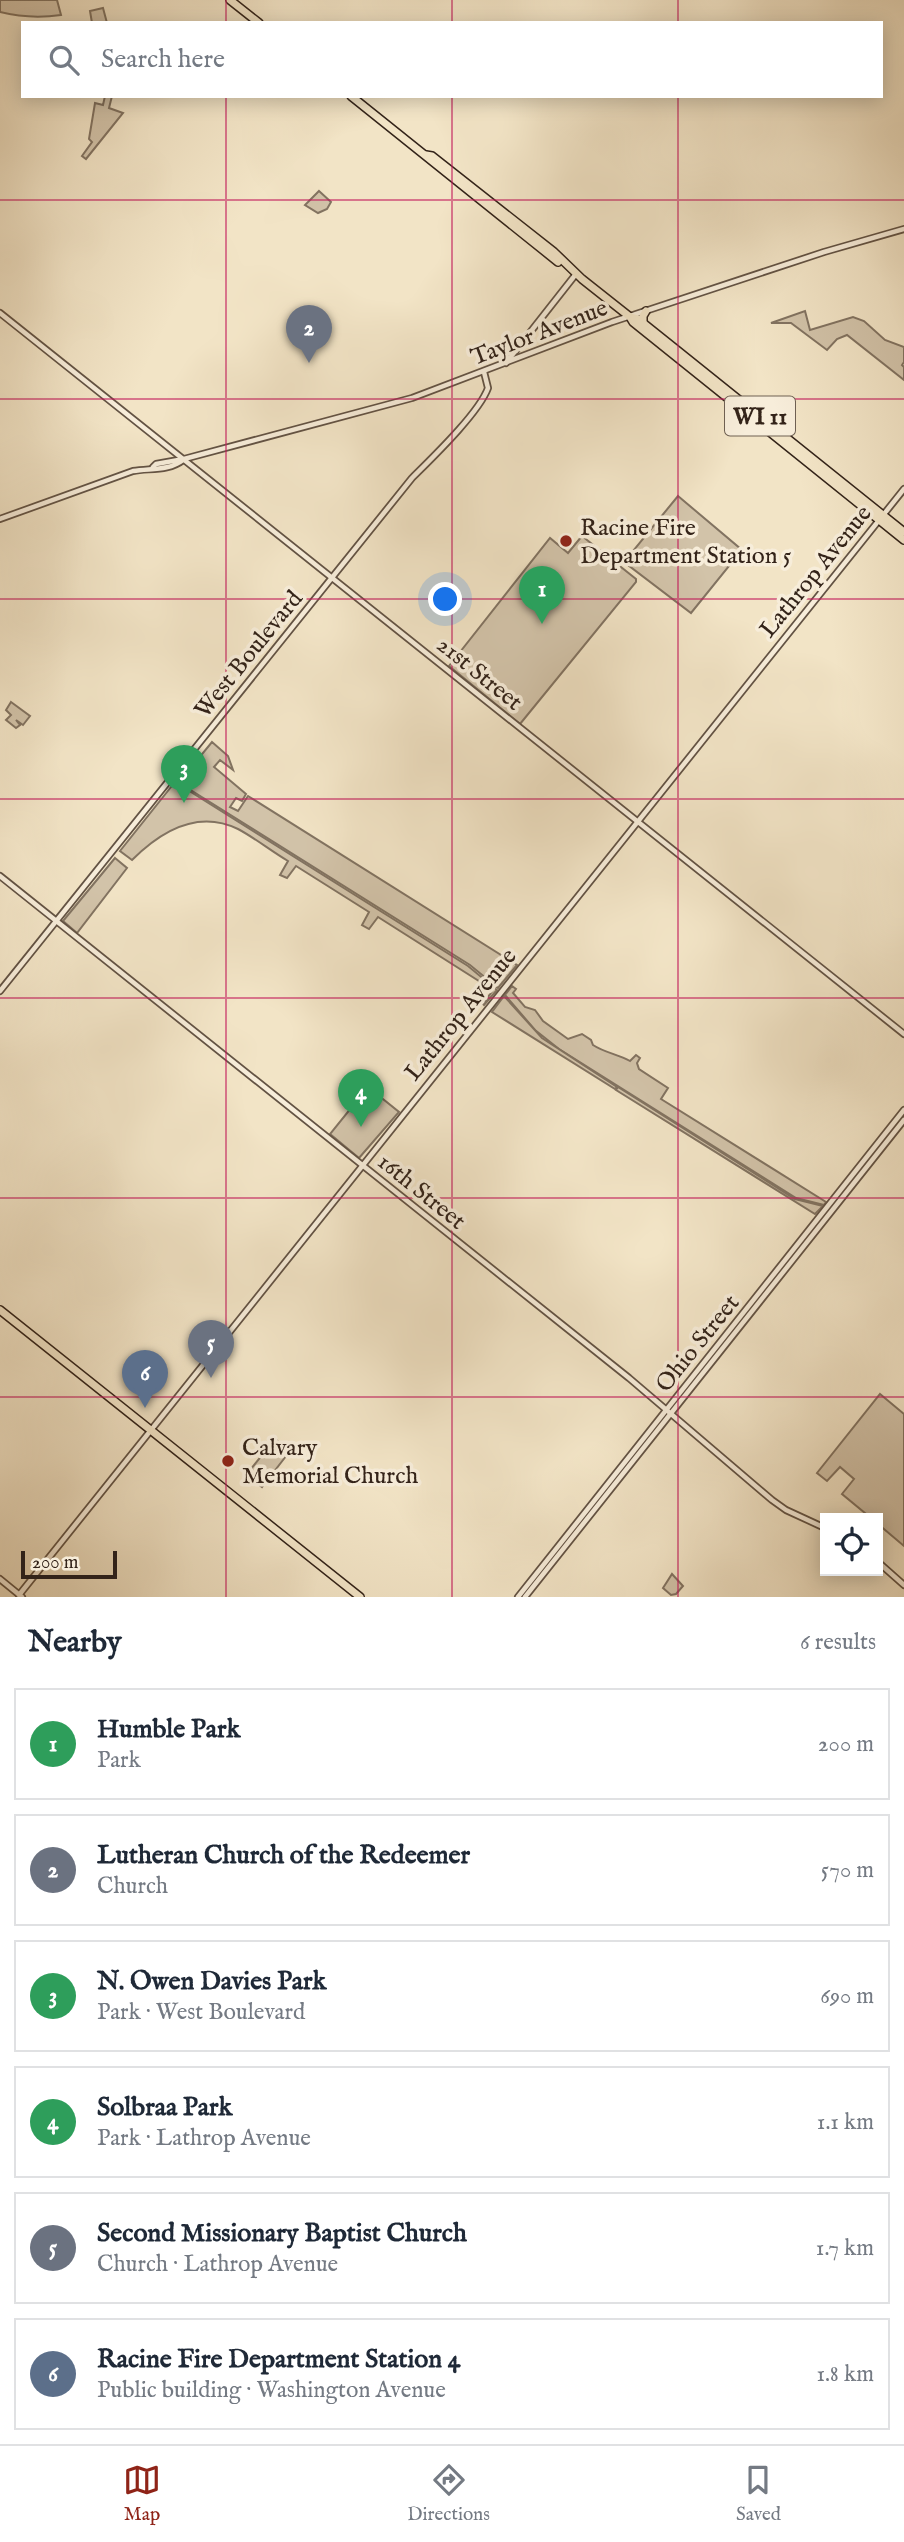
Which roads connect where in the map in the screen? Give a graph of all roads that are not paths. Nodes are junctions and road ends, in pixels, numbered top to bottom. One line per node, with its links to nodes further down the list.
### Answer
1 (230, 0): 2 (main road)
2 (256, 21)
3 (355, 98): 5 (main road, WI 11)
4 (904, 229): 6 (street, Taylor Avenue)
5 (576, 274): 8 (main road, WI 11); 10 (street)
6 (646, 311): 8 (street, Taylor Avenue); 9 (main road)
7 (0, 313): 12 (street, 21st Street)
8 (630, 317): 9 (main road, WI 11); 10 (street, Taylor Avenue); 14 (main road, WI 11)
9 (643, 324): 14 (main road, WI 11)
10 (506, 363): 11 (street, Taylor Avenue)
11 (484, 372): 12 (street, Taylor Avenue); 18 (street, West Boulevard)
12 (184, 459): 15 (street, Taylor Avenue); 18 (street, 21st Street)
13 (904, 489): 14 (street, Lathrop Avenue)
14 (881, 517): 16 (main road, WI 11); 17 (main road, WI 11); 19 (street, Lathrop Avenue)
15 (0, 519)
16 (904, 532)
17 (904, 540)
18 (332, 578): 19 (street, 21st Street); 21 (street, West Boulevard)
19 (637, 821): 23 (street, 21st Street); 27 (street, Lathrop Avenue)
20 (0, 876): 21 (street, 16th Street)
21 (56, 921): 22 (street, West Boulevard); 27 (street, 16th Street)
22 (0, 991)
23 (904, 1034)
24 (904, 1110): 26 (street, Ohio Street)
25 (904, 1120): 26 (street, Ohio Street)
26 (893, 1129): 28 (street, Ohio Street); 29 (street, Ohio Street)
27 (362, 1165): 31 (street, 16th Street); 32 (street, Lathrop Avenue)
28 (852, 1175): 29 (street); 31 (street, Ohio Street)
29 (857, 1179): 31 (street, Ohio Street)
30 (0, 1310): 32 (main road)
31 (669, 1410): 33 (street, Ohio Street); 34 (street, Ohio Street); 35 (street, 16th Street)
32 (150, 1430): 39 (street, Lathrop Avenue); 40 (main road)
33 (598, 1494): 34 (street); 41 (street, Ohio Street)
34 (601, 1501): 42 (street, Ohio Street)
35 (820, 1526)
36 (883, 1566): 38 (street)
37 (0, 1579): 39 (street)
38 (904, 1585)
39 (21, 1596)
40 (360, 1597)
41 (518, 1597)
42 (525, 1597)

